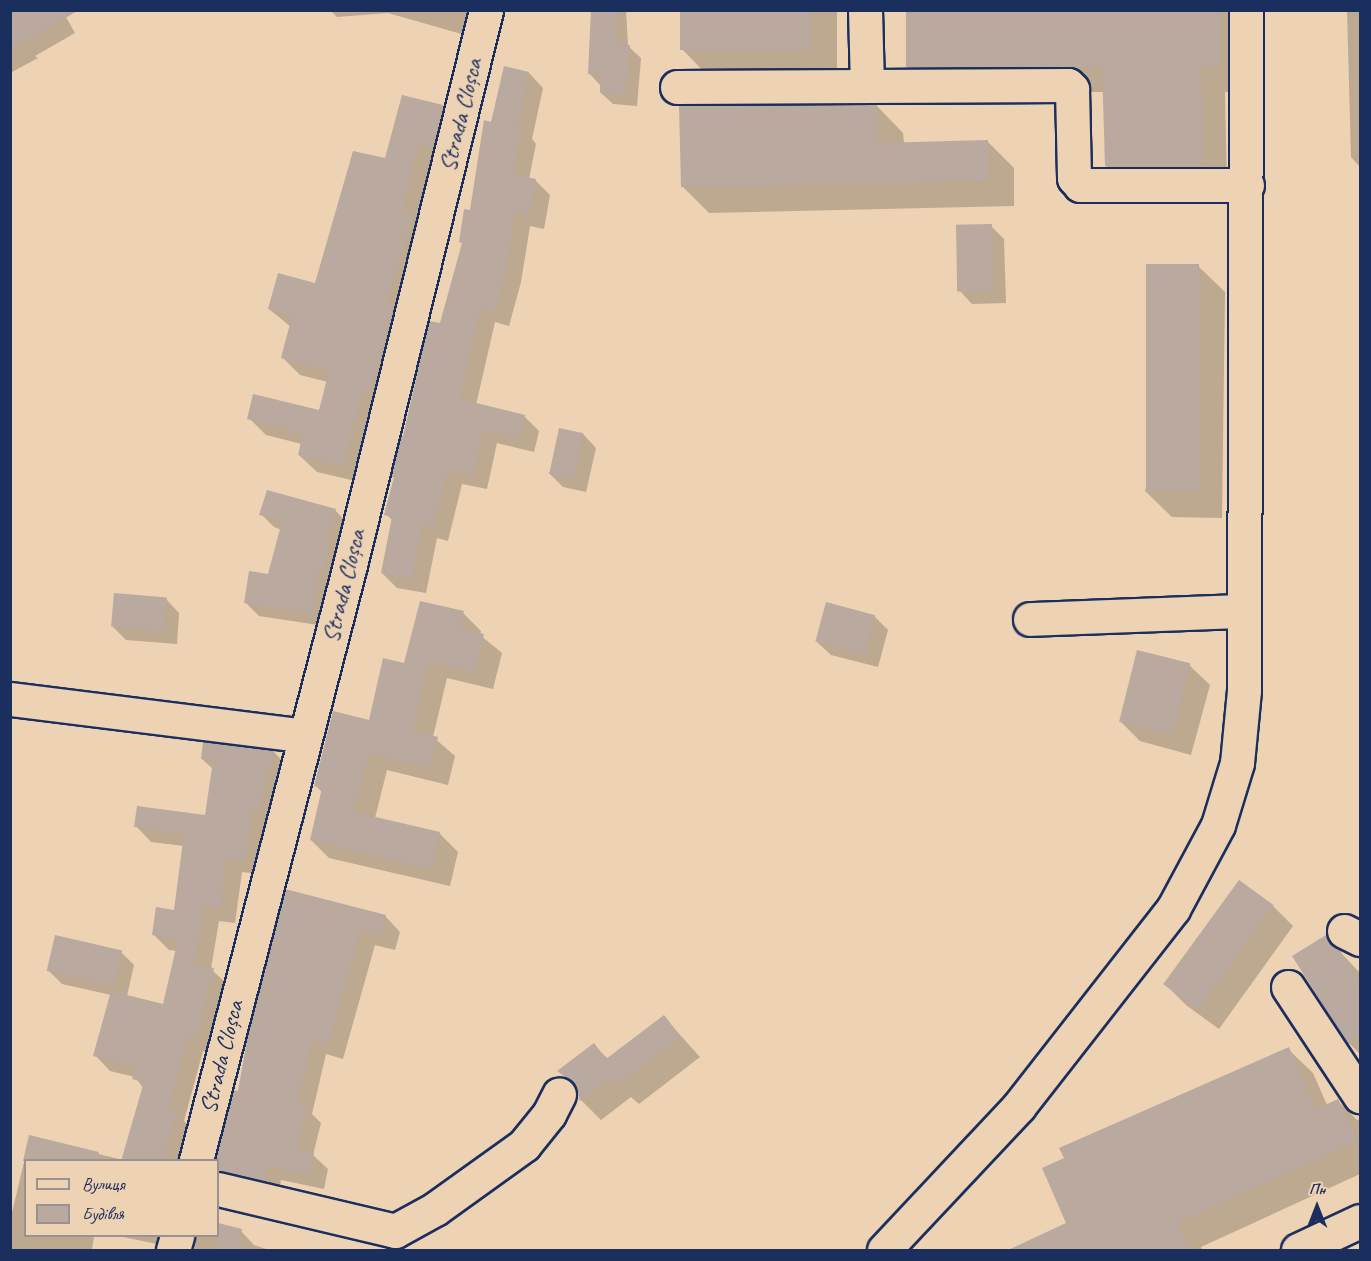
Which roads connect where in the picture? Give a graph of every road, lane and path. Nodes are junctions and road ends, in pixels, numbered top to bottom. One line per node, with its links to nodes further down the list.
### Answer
1 (486, 10): 10 (street, Strada Cloșca)
2 (865, 10): 4 (street)
3 (1246, 10): 6 (street)
4 (867, 86): 5 (street); 6 (street)
5 (677, 87)
6 (1247, 185): 7 (street)
7 (1242, 611): 8 (street); 17 (street)
8 (1030, 619)
9 (10, 699): 10 (street)
10 (305, 736): 14 (street, Strada Cloșca)
11 (1287, 987): 13 (street)
12 (559, 1094): 15 (street)
13 (1360, 1096)
14 (197, 1159)
15 (219, 1189)
16 (1360, 1221): 18 (street)
17 (884, 1251)
18 (1298, 1251)

